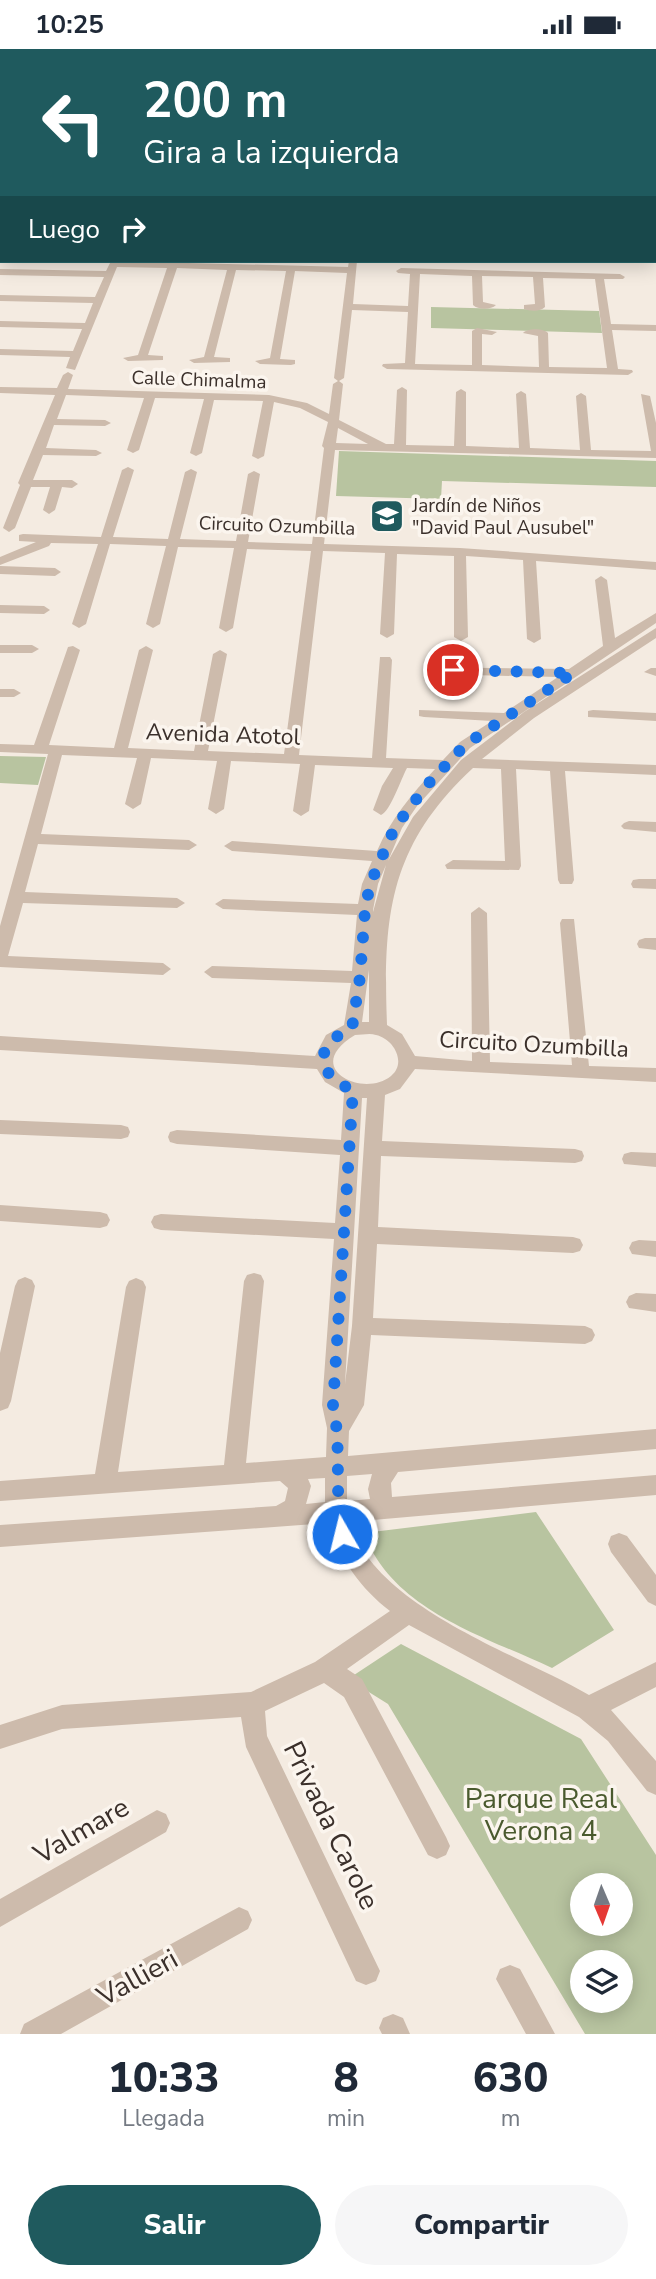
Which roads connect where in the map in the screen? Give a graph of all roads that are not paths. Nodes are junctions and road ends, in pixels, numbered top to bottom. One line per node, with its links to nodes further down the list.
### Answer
1 (508, 263): 11 (street)
2 (173, 265): 4 (street); 5 (street); 30 (street)
3 (353, 265): 6 (street); 18 (street)
4 (113, 266): 8 (street); 16 (street)
5 (232, 267): 6 (street); 33 (street)
6 (291, 268): 36 (street)
7 (401, 271): 9 (street)
8 (0, 272)
9 (415, 272): 10 (street); 20 (street)
10 (477, 273): 11 (street); 17 (street)
11 (509, 274): 12 (street)
12 (538, 275): 13 (street); 19 (street)
13 (599, 277): 14 (street); 23 (street)
14 (620, 277)
15 (0, 298): 16 (street)
16 (99, 300): 22 (street)
17 (491, 305)
18 (348, 307): 20 (street); 56 (street)
19 (527, 307)
20 (413, 309): 39 (street)
21 (0, 324): 22 (street)
22 (87, 326): 28 (street)
23 (606, 327): 24 (street); 42 (street)
24 (656, 328)
25 (492, 332): 40 (street)
26 (528, 333): 41 (street)
27 (0, 352): 28 (street)
28 (77, 354): 46 (street)
29 (128, 358): 30 (street)
30 (142, 358): 31 (street)
31 (159, 358)
32 (194, 360): 33 (street)
33 (208, 360): 34 (street)
34 (226, 360)
35 (260, 361): 36 (street)
36 (274, 362): 37 (street)
37 (291, 362)
38 (387, 366): 39 (street)
39 (410, 366): 40 (street)
40 (478, 368): 41 (street)
41 (544, 370): 42 (street)
42 (613, 372): 43 (street)
43 (628, 372)
44 (0, 390): 46 (street, Calle Chimalma)
45 (402, 390): 59 (street)
46 (62, 392): 48 (street, Calle Chimalma); 54 (street)
47 (461, 392): 61 (street)
48 (151, 394): 50 (street, Calle Chimalma); 60 (street)
49 (521, 394): 63 (street)
50 (210, 395): 53 (street, Calle Chimalma); 65 (street)
51 (581, 396): 66 (street)
52 (645, 396): 67 (street)
53 (269, 398): 56 (street, Calle Chimalma); 68 (street)
54 (49, 422): 55 (street); 62 (street)
55 (105, 423)
56 (334, 423): 57 (street); 58 (street, Calle Chimalma)
57 (328, 446): 58 (street, Calle Chimalma); 83 (street)
58 (385, 448): 59 (street, Calle Chimalma)
59 (400, 448): 61 (street, Calle Chimalma)
60 (133, 450)
61 (460, 450): 63 (street, Calle Chimalma)
62 (38, 451): 64 (street); 72 (street)
63 (525, 451): 66 (street, Calle Chimalma)
64 (96, 453)
65 (195, 453)
66 (586, 453): 67 (street, Calle Chimalma)
67 (654, 453)
68 (258, 456)
69 (128, 470): 79 (street)
70 (191, 472): 80 (street)
71 (254, 474): 81 (street)
72 (24, 483): 73 (street); 76 (street)
73 (57, 484): 74 (street); 75 (street)
74 (72, 484)
75 (49, 510)
76 (5, 528): 77 (street)
77 (23, 538): 78 (street, Circuito Ozumbilla); 82 (street)
78 (54, 540): 79 (street, Circuito Ozumbilla); 87 (street)
79 (104, 541): 80 (street, Circuito Ozumbilla); 95 (street)
80 (173, 543): 81 (street, Circuito Ozumbilla); 96 (street)
81 (241, 545): 83 (street, Circuito Ozumbilla); 97 (street)
82 (0, 548)
83 (316, 548): 84 (street, Circuito Ozumbilla); 121 (street)
84 (391, 550): 85 (street, Circuito Ozumbilla); 99 (street)
85 (460, 552): 86 (street, Circuito Ozumbilla); 100 (street)
86 (529, 556): 88 (street, Circuito Ozumbilla); 101 (street)
87 (0, 561)
88 (656, 566)
89 (0, 570): 90 (street)
90 (55, 572)
91 (601, 580): 102 (street)
92 (0, 609): 93 (street)
93 (44, 610)
94 (656, 617): 102 (street)
95 (79, 624)
96 (153, 624)
97 (226, 628)
98 (656, 632): 125 (street)
99 (387, 634)
100 (461, 638)
101 (534, 639)
102 (610, 647): 110 (street)
103 (0, 649): 104 (street)
104 (32, 649)
105 (73, 650): 116 (street)
106 (146, 650): 117 (street)
107 (220, 654): 119 (street)
108 (385, 660): 123 (street)
109 (430, 670): 110 (street)
110 (573, 673): 113 (street)
111 (424, 713): 113 (street)
112 (593, 714): 114 (street)
113 (507, 717): 126 (street)
114 (656, 717)
115 (0, 748): 116 (street, Avenida Atotol)
116 (48, 750): 117 (street, Avenida Atotol); 136 (street)
117 (120, 753): 118 (street, Avenida Atotol)
118 (145, 754): 119 (street, Avenida Atotol); 130 (street)
119 (200, 755): 120 (street, Avenida Atotol)
120 (225, 756): 121 (street, Avenida Atotol); 131 (street)
121 (291, 758): 122 (street, Avenida Atotol)
122 (307, 759): 123 (street, Avenida Atotol); 133 (street)
123 (379, 762): 124 (street, Avenida Atotol)
124 (403, 763): 126 (street, Avenida Atotol); 132 (street)
125 (466, 763): 127 (street); 156 (street)
126 (444, 765): 139 (street)
127 (508, 765): 128 (street); 140 (street)
128 (557, 767): 129 (street); 141 (street)
129 (656, 770)
130 (133, 804)
131 (216, 809)
132 (381, 810)
133 (301, 811)
134 (629, 826): 135 (street)
135 (656, 827)
136 (33, 839): 137 (street); 144 (street)
137 (189, 845)
138 (233, 846): 139 (street)
139 (381, 856): 147 (street)
140 (453, 865)
141 (566, 880)
142 (639, 884): 143 (street)
143 (656, 884)
144 (16, 897): 145 (street); 150 (street)
145 (177, 903)
146 (223, 904): 147 (street)
147 (365, 910): 154 (street)
148 (480, 913): 160 (street)
149 (568, 923): 161 (street)
150 (0, 956)
151 (0, 961): 152 (street)
152 (163, 969)
153 (212, 972): 154 (street)
154 (360, 977): 155 (street)
155 (352, 1028): 156 (street); 159 (street)
156 (379, 1029): 158 (street)
157 (0, 1043): 159 (street)
158 (409, 1062): 160 (street, Circuito Ozumbilla); 164 (street)
159 (322, 1063): 163 (street)
160 (481, 1068): 161 (street, Circuito Ozumbilla)
161 (582, 1072): 162 (street, Circuito Ozumbilla)
162 (656, 1075)
163 (353, 1090): 164 (street); 168 (street)
164 (376, 1091): 169 (street)
165 (0, 1127): 166 (street)
166 (121, 1132)
167 (177, 1137): 168 (street)
168 (348, 1147): 176 (street)
169 (372, 1148): 170 (street); 177 (street)
170 (575, 1156)
171 (631, 1159): 172 (street)
172 (656, 1160)
173 (0, 1213): 174 (street)
174 (100, 1220)
175 (160, 1222): 176 (street)
176 (343, 1231): 185 (street)
177 (367, 1235): 178 (street); 182 (street)
178 (573, 1245)
179 (254, 1281): 190 (street)
180 (25, 1286): 184 (street)
181 (136, 1287): 191 (street)
182 (362, 1326): 183 (street); 185 (street)
183 (585, 1335)
184 (0, 1401)
185 (338, 1429): 188 (street)
186 (656, 1439): 187 (street)
187 (393, 1461): 188 (street); 194 (street)
188 (336, 1467): 189 (street); 195 (street)
189 (277, 1470): 190 (street); 196 (street)
190 (234, 1472): 191 (street)
191 (105, 1482): 193 (street)
192 (656, 1485): 194 (street)
193 (0, 1491)
194 (386, 1507): 195 (street)
195 (338, 1512): 196 (street); 200 (street)
196 (278, 1516): 197 (street)
197 (0, 1536)
198 (619, 1544): 199 (street)
199 (656, 1594)
200 (408, 1612): 201 (street); 204 (street)
201 (324, 1671): 203 (street); 208 (street)
202 (656, 1674): 204 (street)
203 (252, 1704): 205 (street); 211 (street, Privada Carole)
204 (589, 1708): 206 (street)
205 (0, 1737)
206 (656, 1782)
207 (157, 1823): 209 (street, Valmare)
208 (437, 1846)
209 (0, 1914)
210 (239, 1920): 213 (street, Vallieri)
211 (366, 1971)
212 (510, 1979): 214 (street)
213 (34, 2034)
214 (541, 2034)

